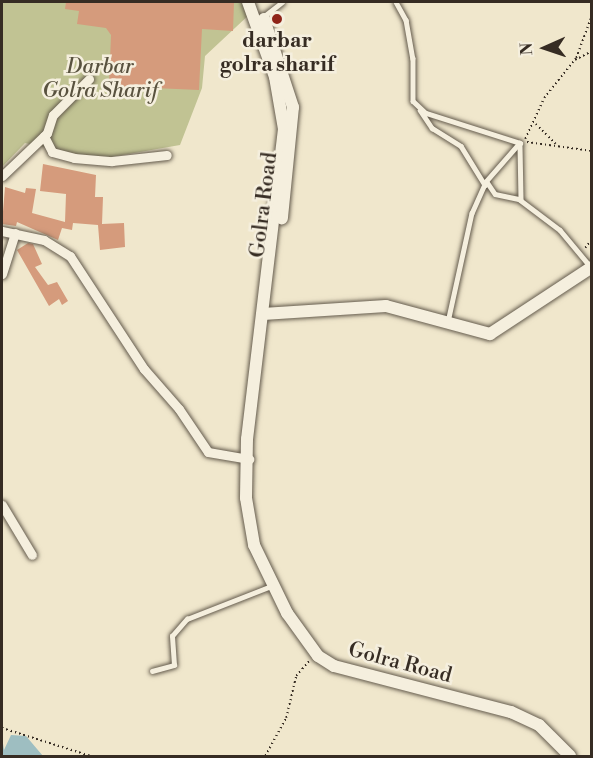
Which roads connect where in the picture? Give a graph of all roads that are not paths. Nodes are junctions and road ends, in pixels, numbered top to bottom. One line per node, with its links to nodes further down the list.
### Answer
1 (248, 2): 18 (street, Golra Road)
2 (257, 2): 5 (street, Golra Road)
3 (282, 2): 5 (lane)
4 (396, 2): 7 (lane)
5 (263, 17): 18 (street, Golra Road)
6 (89, 79): 8 (street)
7 (419, 108): 9 (lane); 12 (lane)
8 (44, 136): 10 (street); 11 (street)
9 (522, 142): 12 (lane); 13 (lane)
10 (167, 155)
11 (2, 176)
12 (486, 183): 13 (lane); 19 (lane)
13 (521, 200): 16 (lane)
14 (2, 231): 15 (street)
15 (15, 233): 17 (street); 20 (street)
16 (591, 267): 19 (street)
17 (2, 274)
18 (266, 314): 19 (street); 20 (street, Golra Road)
19 (447, 324)
20 (249, 456): 23 (street, Golra Road)
21 (2, 505): 22 (street)
22 (32, 555)
23 (273, 585): 24 (lane); 25 (street, Golra Road)
24 (152, 671)
25 (570, 756)

